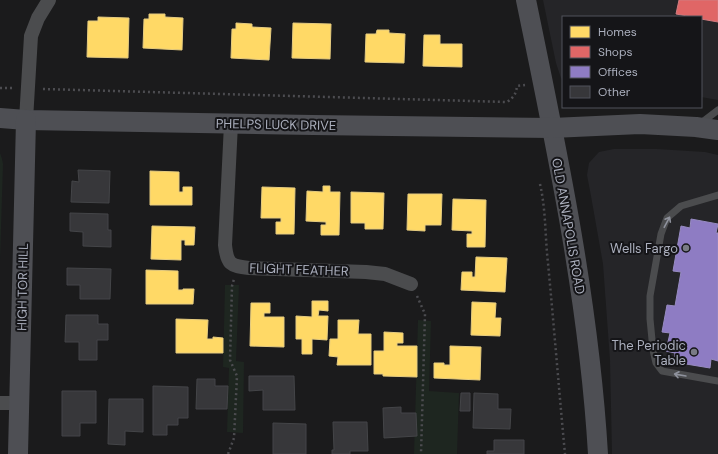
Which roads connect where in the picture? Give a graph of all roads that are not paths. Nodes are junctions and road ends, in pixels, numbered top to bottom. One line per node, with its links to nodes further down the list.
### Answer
1 (49, 0): 5 (street)
2 (526, 0): 8 (street, OLD ANNAPOLIS ROAD)
3 (718, 110): 7 (lane)
4 (0, 118): 5 (street, PHELPS LUCK DRIVE)
5 (26, 120): 6 (street, PHELPS LUCK DRIVE); 13 (street, HIGH TOR HILL)
6 (231, 124): 8 (street, PHELPS LUCK DRIVE); 11 (street, FLIGHT FEATHER)
7 (696, 127): 8 (street, PHELPS LUCK DRIVE); 9 (street, PHELPS LUCK DRIVE)
8 (552, 128): 15 (street, OLD ANNAPOLIS ROAD)
9 (718, 130)
10 (718, 195): 12 (lane, one-way to 10)
11 (411, 284)
12 (718, 381)
13 (9, 403): 14 (street, HIGH TOR HILL)
14 (18, 454)
15 (598, 454)

